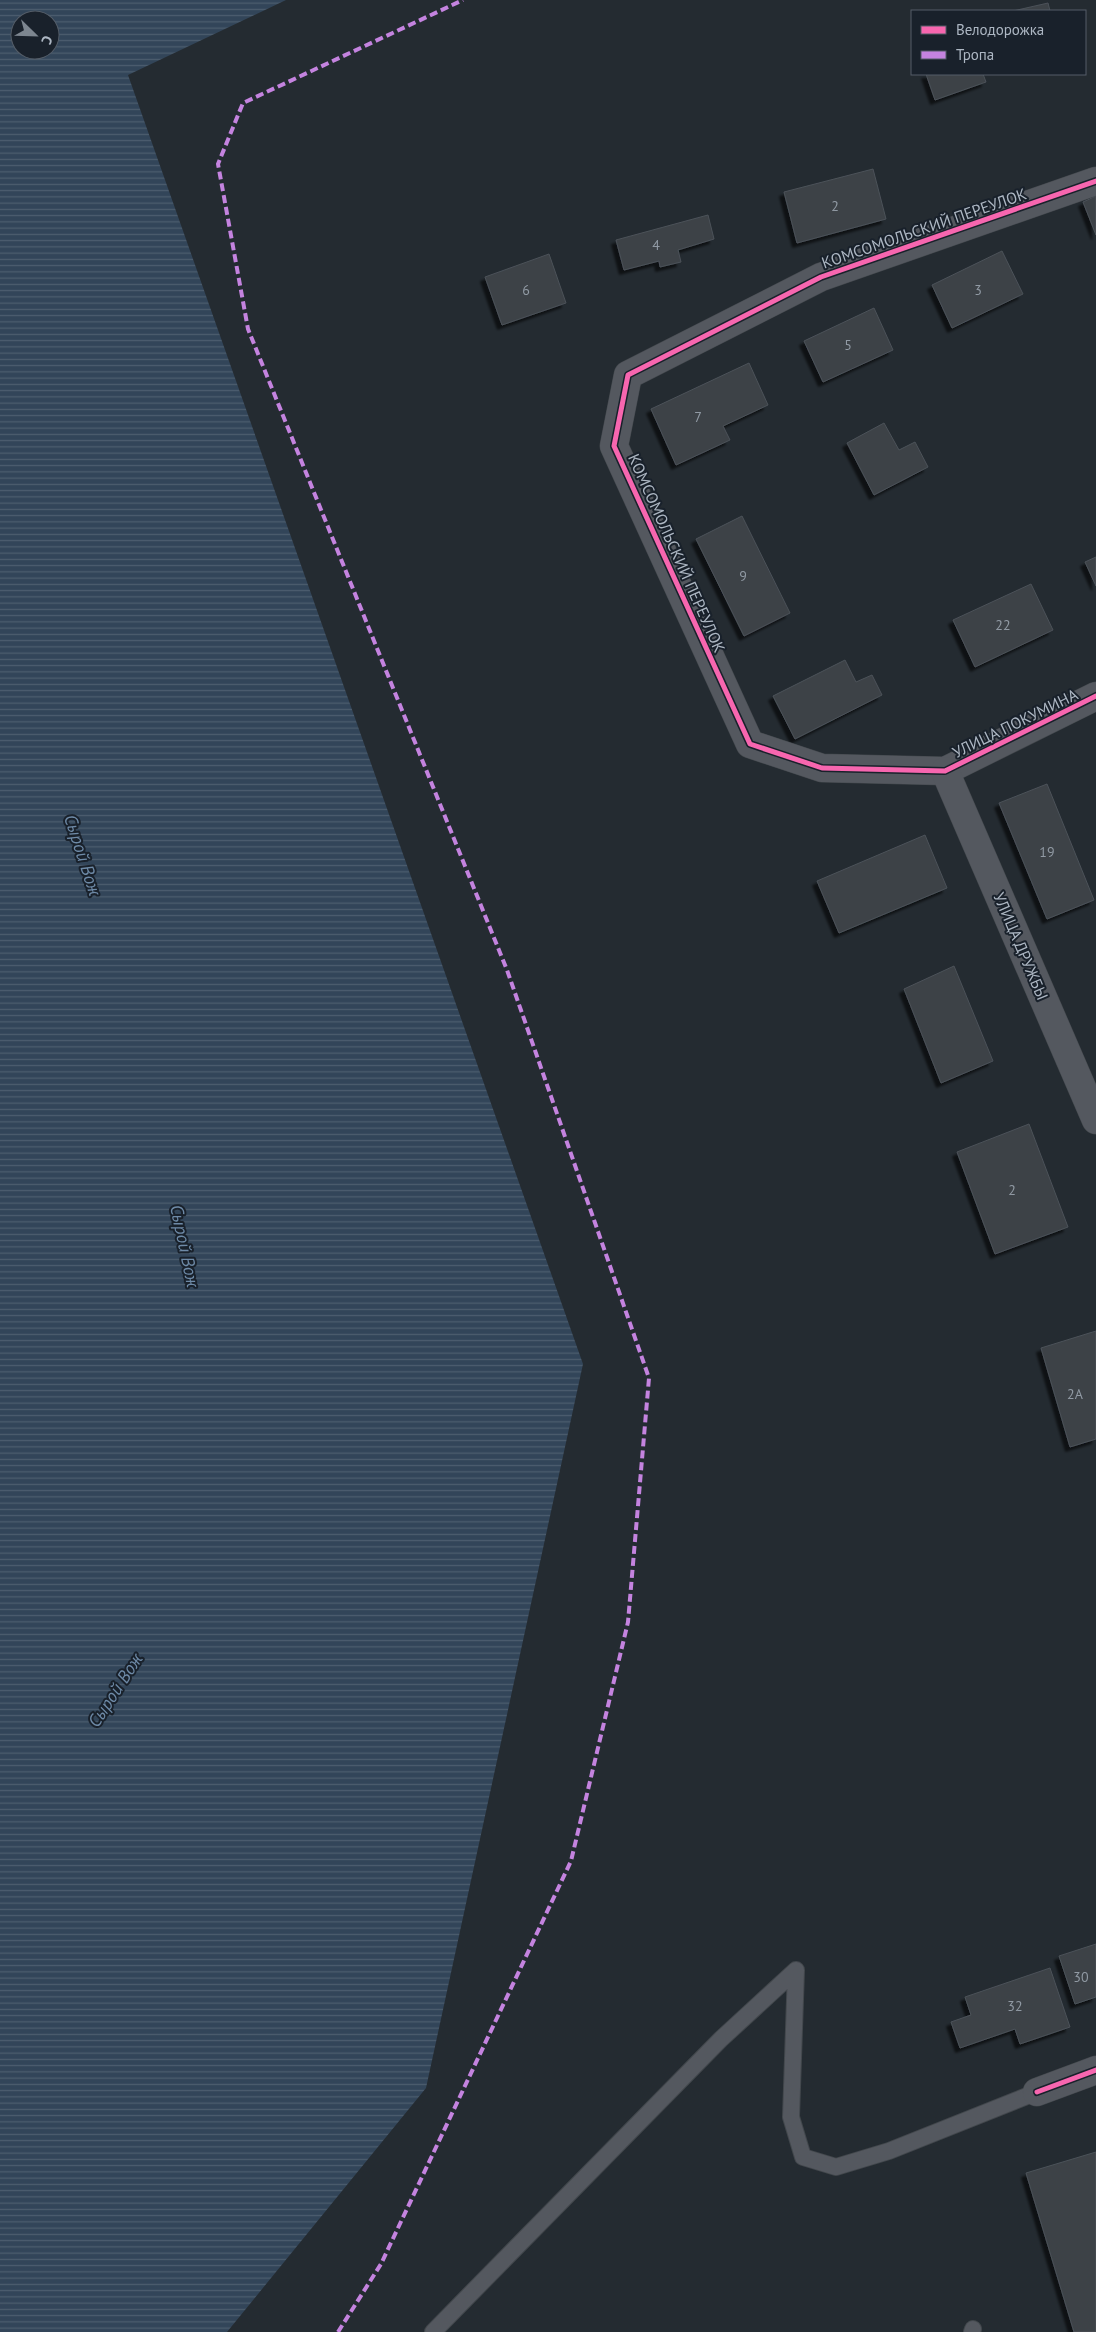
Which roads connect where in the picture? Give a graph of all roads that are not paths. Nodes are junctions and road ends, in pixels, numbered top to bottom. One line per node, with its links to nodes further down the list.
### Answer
1 (1096, 181): 3 (street, КОМСОМОЛЬСКИЙ ПЕРЕУЛОК)
2 (1096, 696): 3 (street, УЛИЦА ПОКУМИНА)
3 (945, 771): 4 (street, УЛИЦА ДРУЖБЫ)
4 (1096, 1120)
5 (1096, 2070): 6 (street)
6 (1037, 2092): 7 (lane)
7 (433, 2332)

